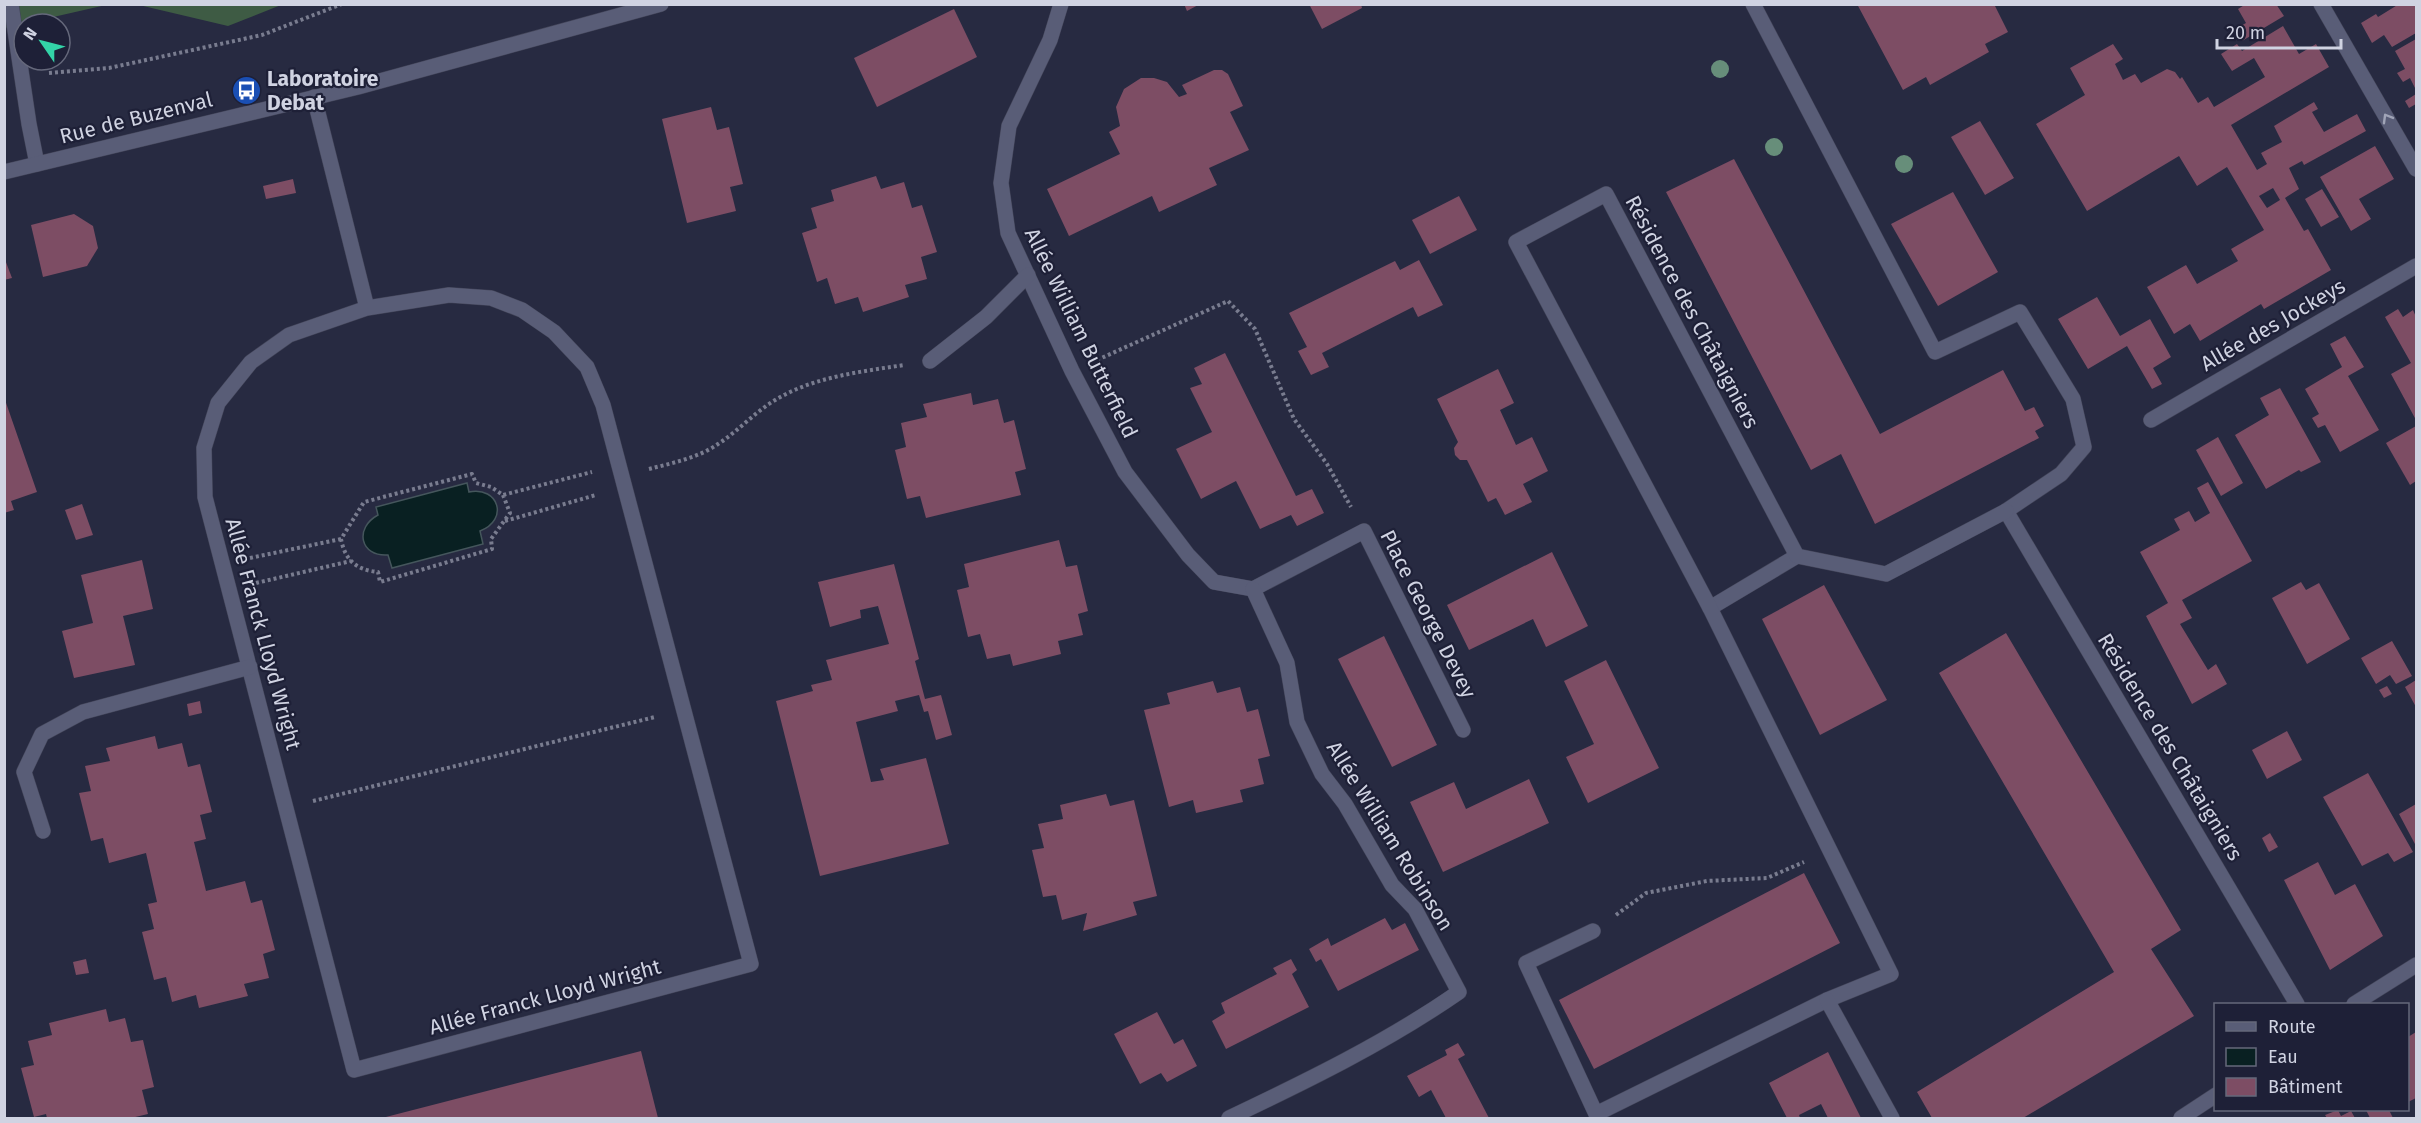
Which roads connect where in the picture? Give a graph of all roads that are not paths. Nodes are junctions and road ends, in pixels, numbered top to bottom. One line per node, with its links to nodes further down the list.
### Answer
1 (12, 4): 7 (street)
2 (661, 4): 6 (street, Rue de Buzenval)
3 (1061, 4): 11 (street, Allée William Butterfield)
4 (1753, 4): 15 (street)
5 (2321, 4): 8 (street, one-way to 5)
6 (314, 97): 7 (street, Rue de Buzenval); 12 (street)
7 (37, 164): 9 (street, Rue de Buzenval)
8 (2416, 169)
9 (4, 172)
10 (2416, 266): 14 (street, Allée des Jockeys)
11 (1028, 275): 13 (street); 17 (street, Allée William Butterfield)
12 (367, 308): 19 (street, Allée Franck Lloyd Wright); 19 (street, Allée Franck Lloyd Wright)
13 (930, 361)
14 (2151, 420)
15 (2006, 511): 16 (street); 25 (street, Résidence des Châtaigniers)
16 (1797, 556): 18 (street); 18 (street, Résidence des Châtaigniers)
17 (1254, 589): 20 (street, Place George Devey); 28 (street, Allée William Robinson)
18 (1710, 608): 24 (street, Résidence des Châtaigniers)
19 (250, 668): 21 (street)
20 (1463, 730)
21 (43, 831)
22 (1593, 931): 24 (street, Résidence des Châtaigniers)
23 (2416, 965): 26 (street)
24 (1827, 1000): 29 (street)
25 (2296, 1003)
26 (2357, 1003)
27 (2214, 1096): 30 (street)
28 (1229, 1119)
29 (1892, 1119)
30 (2181, 1119)

